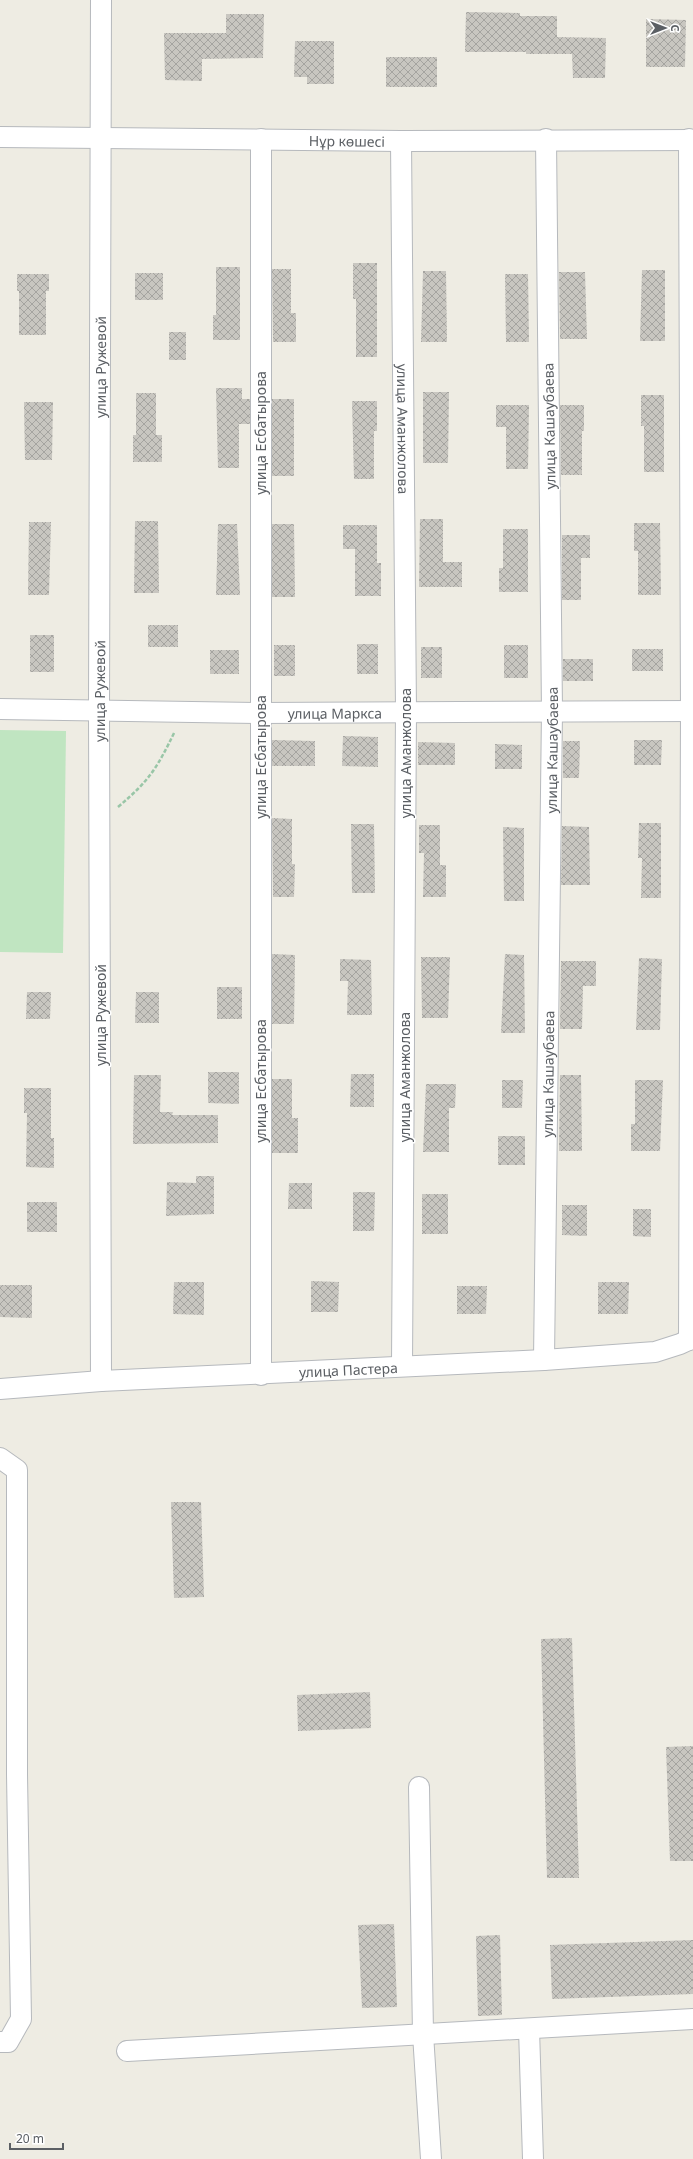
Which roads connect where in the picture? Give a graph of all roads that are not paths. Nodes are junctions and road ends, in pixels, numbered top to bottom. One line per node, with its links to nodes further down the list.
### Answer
1 (101, 0): 3 (street, улица Ружевой)
2 (0, 136): 3 (street, Нұр көшесі)
3 (100, 138): 5 (street, Нұр көшесі); 9 (street, улица Ружевой)
4 (546, 139): 6 (street, Нұр көшесі); 7 (street, Нұр көшесі); 11 (street, улица Кашаубаева)
5 (261, 140): 7 (street, Нұр көшесі); 13 (street, улица Есбатырова)
6 (691, 140): 12 (street)
7 (401, 141): 10 (street, улица Аманжолова)
8 (0, 709): 9 (street, улица Маркса)
9 (99, 711): 13 (street, улица Маркса); 18 (street, улица Ружевой)
10 (406, 711): 11 (street, улица Маркса); 13 (street, улица Маркса); 16 (street, улица Аманжолова)
11 (552, 711): 12 (street, улица Маркса); 15 (street, улица Кашаубаева)
12 (692, 711): 14 (street)
13 (260, 713): 17 (street, улица Есбатырова)
14 (691, 1339): 15 (street, улица Пастера)
15 (544, 1360): 16 (street, улица Пастера)
16 (402, 1366): 17 (street, улица Пастера)
17 (261, 1375): 18 (street, улица Пастера)
18 (100, 1381): 19 (street, улица Пастера)
19 (0, 1389)
20 (0, 1458): 21 (street)
21 (8, 1774): 26 (street)
22 (419, 1787): 25 (street)
23 (693, 2019): 24 (street)
24 (529, 2029): 25 (street); 29 (street)
25 (423, 2034): 27 (street); 28 (street)
26 (0, 2042)
27 (127, 2051)
28 (431, 2159)
29 (534, 2159)

